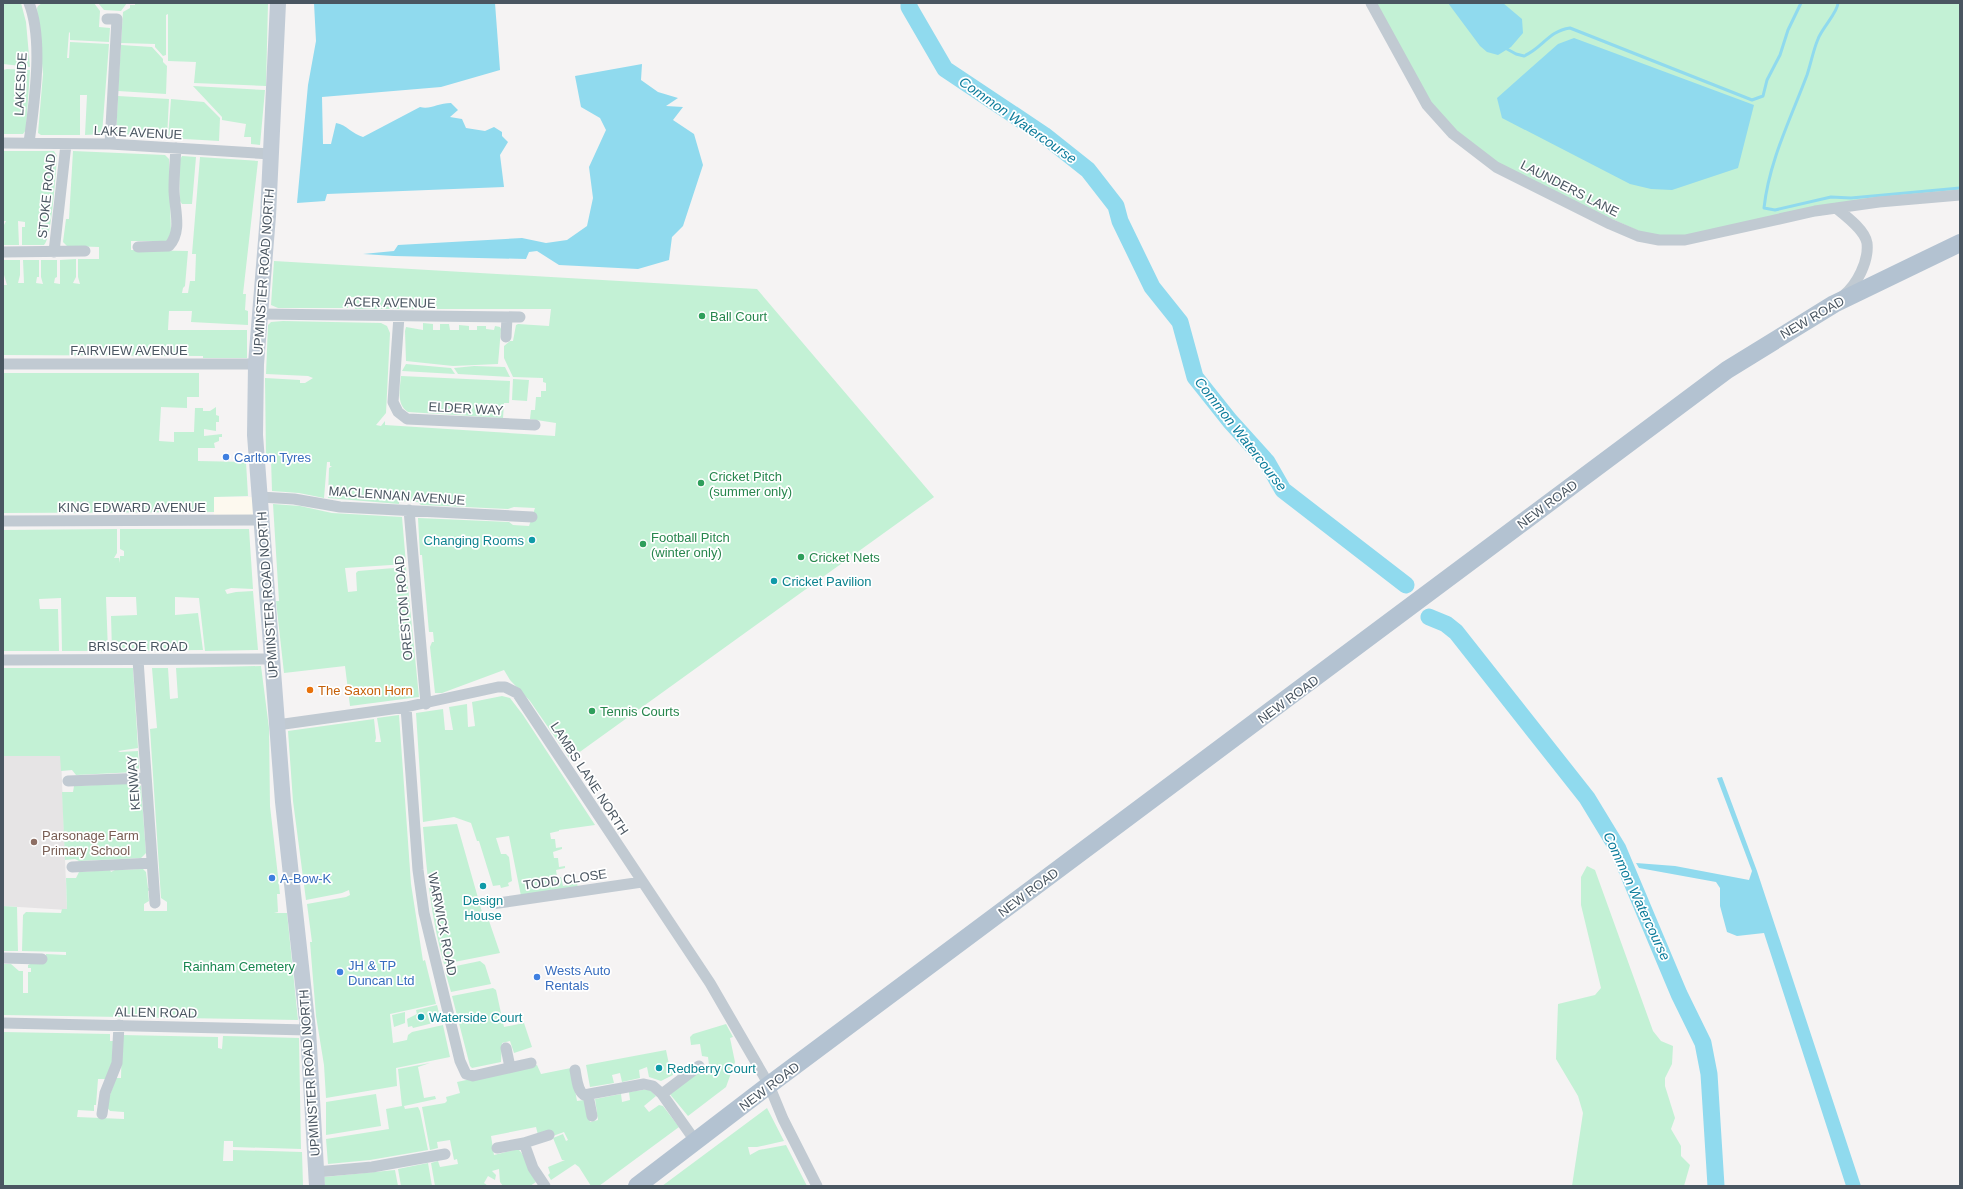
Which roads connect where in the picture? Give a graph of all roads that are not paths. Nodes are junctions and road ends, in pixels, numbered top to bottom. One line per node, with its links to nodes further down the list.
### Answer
1 (29, 3): 6 (street, LAKESIDE)
2 (278, 3): 10 (street, UPMINSTER ROAD NORTH)
3 (1371, 3): 12 (street, LAUNDERS LANE)
4 (107, 19): 8 (street)
5 (3, 143): 6 (street, LAKE AVENUE)
6 (29, 143): 7 (street, LAKE AVENUE)
7 (66, 144): 8 (street, LAKE AVENUE); 17 (street, STOKE ROAD)
8 (110, 144): 9 (street, LAKE AVENUE)
9 (176, 148): 10 (street, LAKE AVENUE); 14 (street)
10 (272, 154): 19 (street, UPMINSTER ROAD NORTH)
11 (1960, 195): 12 (street, LAUNDERS LANE)
12 (1836, 208): 18 (street)
13 (1960, 243): 18 (main road, NEW ROAD)
14 (138, 247)
15 (85, 251): 17 (street, STOKE ROAD)
16 (3, 252): 17 (street, STOKE ROAD)
17 (54, 252)
18 (1834, 304): 55 (main road, NEW ROAD)
19 (259, 314): 20 (street, ACER AVENUE); 25 (street, UPMINSTER ROAD NORTH)
20 (399, 316): 21 (street, ACER AVENUE); 26 (street, ELDER WAY)
21 (507, 317): 22 (street, ACER AVENUE); 23 (street)
22 (520, 317)
23 (506, 337)
24 (3, 364): 25 (street, FAIRVIEW AVENUE)
25 (256, 364): 27 (street, UPMINSTER ROAD NORTH)
26 (535, 425)
27 (260, 497): 28 (street, MACLENNAN AVENUE); 30 (street, UPMINSTER ROAD NORTH)
28 (409, 510): 29 (street, MACLENNAN AVENUE); 35 (street, ORESTON ROAD)
29 (532, 517)
30 (261, 520): 31 (street, KING EDWARD AVENUE); 32 (street, UPMINSTER ROAD NORTH)
31 (3, 521)
32 (272, 659): 34 (street, BRISCOE ROAD); 37 (street, UPMINSTER ROAD NORTH)
33 (3, 660): 34 (street, BRISCOE ROAD)
34 (138, 660): 38 (street, KENWAY)
35 (426, 704): 36 (street, LAMBS LANE NORTH); 42 (street, LAMBS LANE NORTH)
36 (406, 707): 37 (street, LAMBS LANE NORTH); 53 (street, WARWICK ROAD)
37 (277, 724): 49 (street, UPMINSTER ROAD NORTH)
38 (146, 778): 39 (street); 40 (street, KENWAY)
39 (68, 781)
40 (152, 863): 41 (street); 43 (street, KENWAY)
41 (72, 867)
42 (642, 882): 44 (street, TODD CLOSE); 55 (street, LAMBS LANE NORTH)
43 (155, 903)
44 (492, 904)
45 (3, 958): 46 (street)
46 (42, 959)
47 (3, 1023): 48 (street, ALLEN ROAD)
48 (119, 1026): 49 (street, ALLEN ROAD); 58 (street)
49 (308, 1030): 65 (street, UPMINSTER ROAD NORTH)
50 (506, 1048): 53 (street)
51 (531, 1063): 53 (street, WARWICK ROAD)
52 (699, 1066): 56 (street)
53 (510, 1067)
54 (575, 1070): 57 (street)
55 (769, 1085): 61 (main road, NEW ROAD); 68 (street, LAMBS LANE NORTH)
56 (662, 1094): 57 (street); 61 (street)
57 (588, 1095): 59 (street)
58 (102, 1114)
59 (592, 1116)
60 (549, 1135): 62 (street)
61 (696, 1142): 67 (main road, NEW ROAD)
62 (524, 1143): 63 (street); 66 (street)
63 (497, 1148)
64 (445, 1154): 65 (street)
65 (317, 1179)
66 (545, 1186)
67 (636, 1186)
68 (817, 1186)

